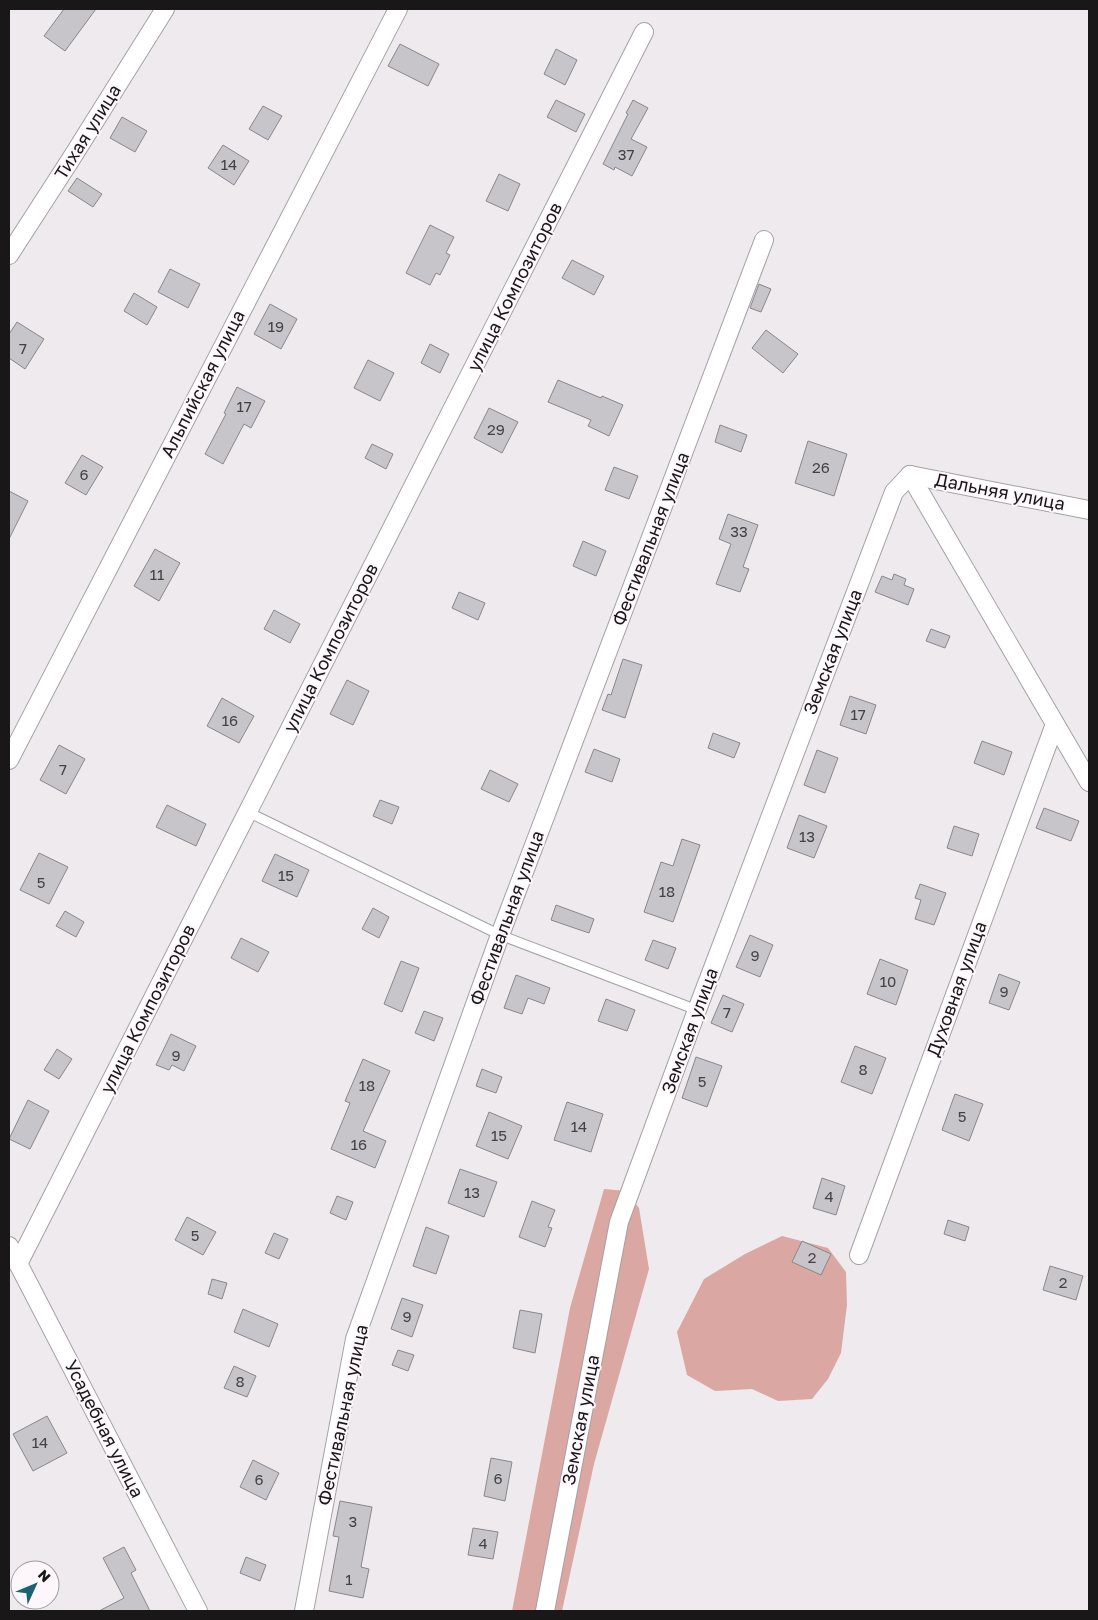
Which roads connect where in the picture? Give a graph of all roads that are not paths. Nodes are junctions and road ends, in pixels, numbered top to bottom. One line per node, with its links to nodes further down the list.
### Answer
1 (165, 9): 5 (street, Тихая улица)
2 (398, 9): 9 (street, Альпийская улица)
3 (644, 32): 11 (street, улица Композиторов)
4 (764, 240): 12 (street, Фестивальная улица)
5 (9, 255)
6 (910, 475): 7 (street, Дальняя улица); 8 (street); 13 (street, Земская улица)
7 (1089, 510)
8 (1056, 724): 10 (street); 15 (street, Духовная улица)
9 (9, 760)
10 (1089, 782)
11 (248, 812): 12 (lane); 16 (street, улица Композиторов)
12 (500, 935): 13 (lane); 18 (street, Фестивальная улица)
13 (697, 1010): 19 (street, Земская улица)
14 (9, 1246): 16 (street, Усадебная улица)
15 (859, 1255)
16 (18, 1264): 17 (street, Усадебная улица)
17 (198, 1611)
18 (304, 1611)
19 (545, 1611)

